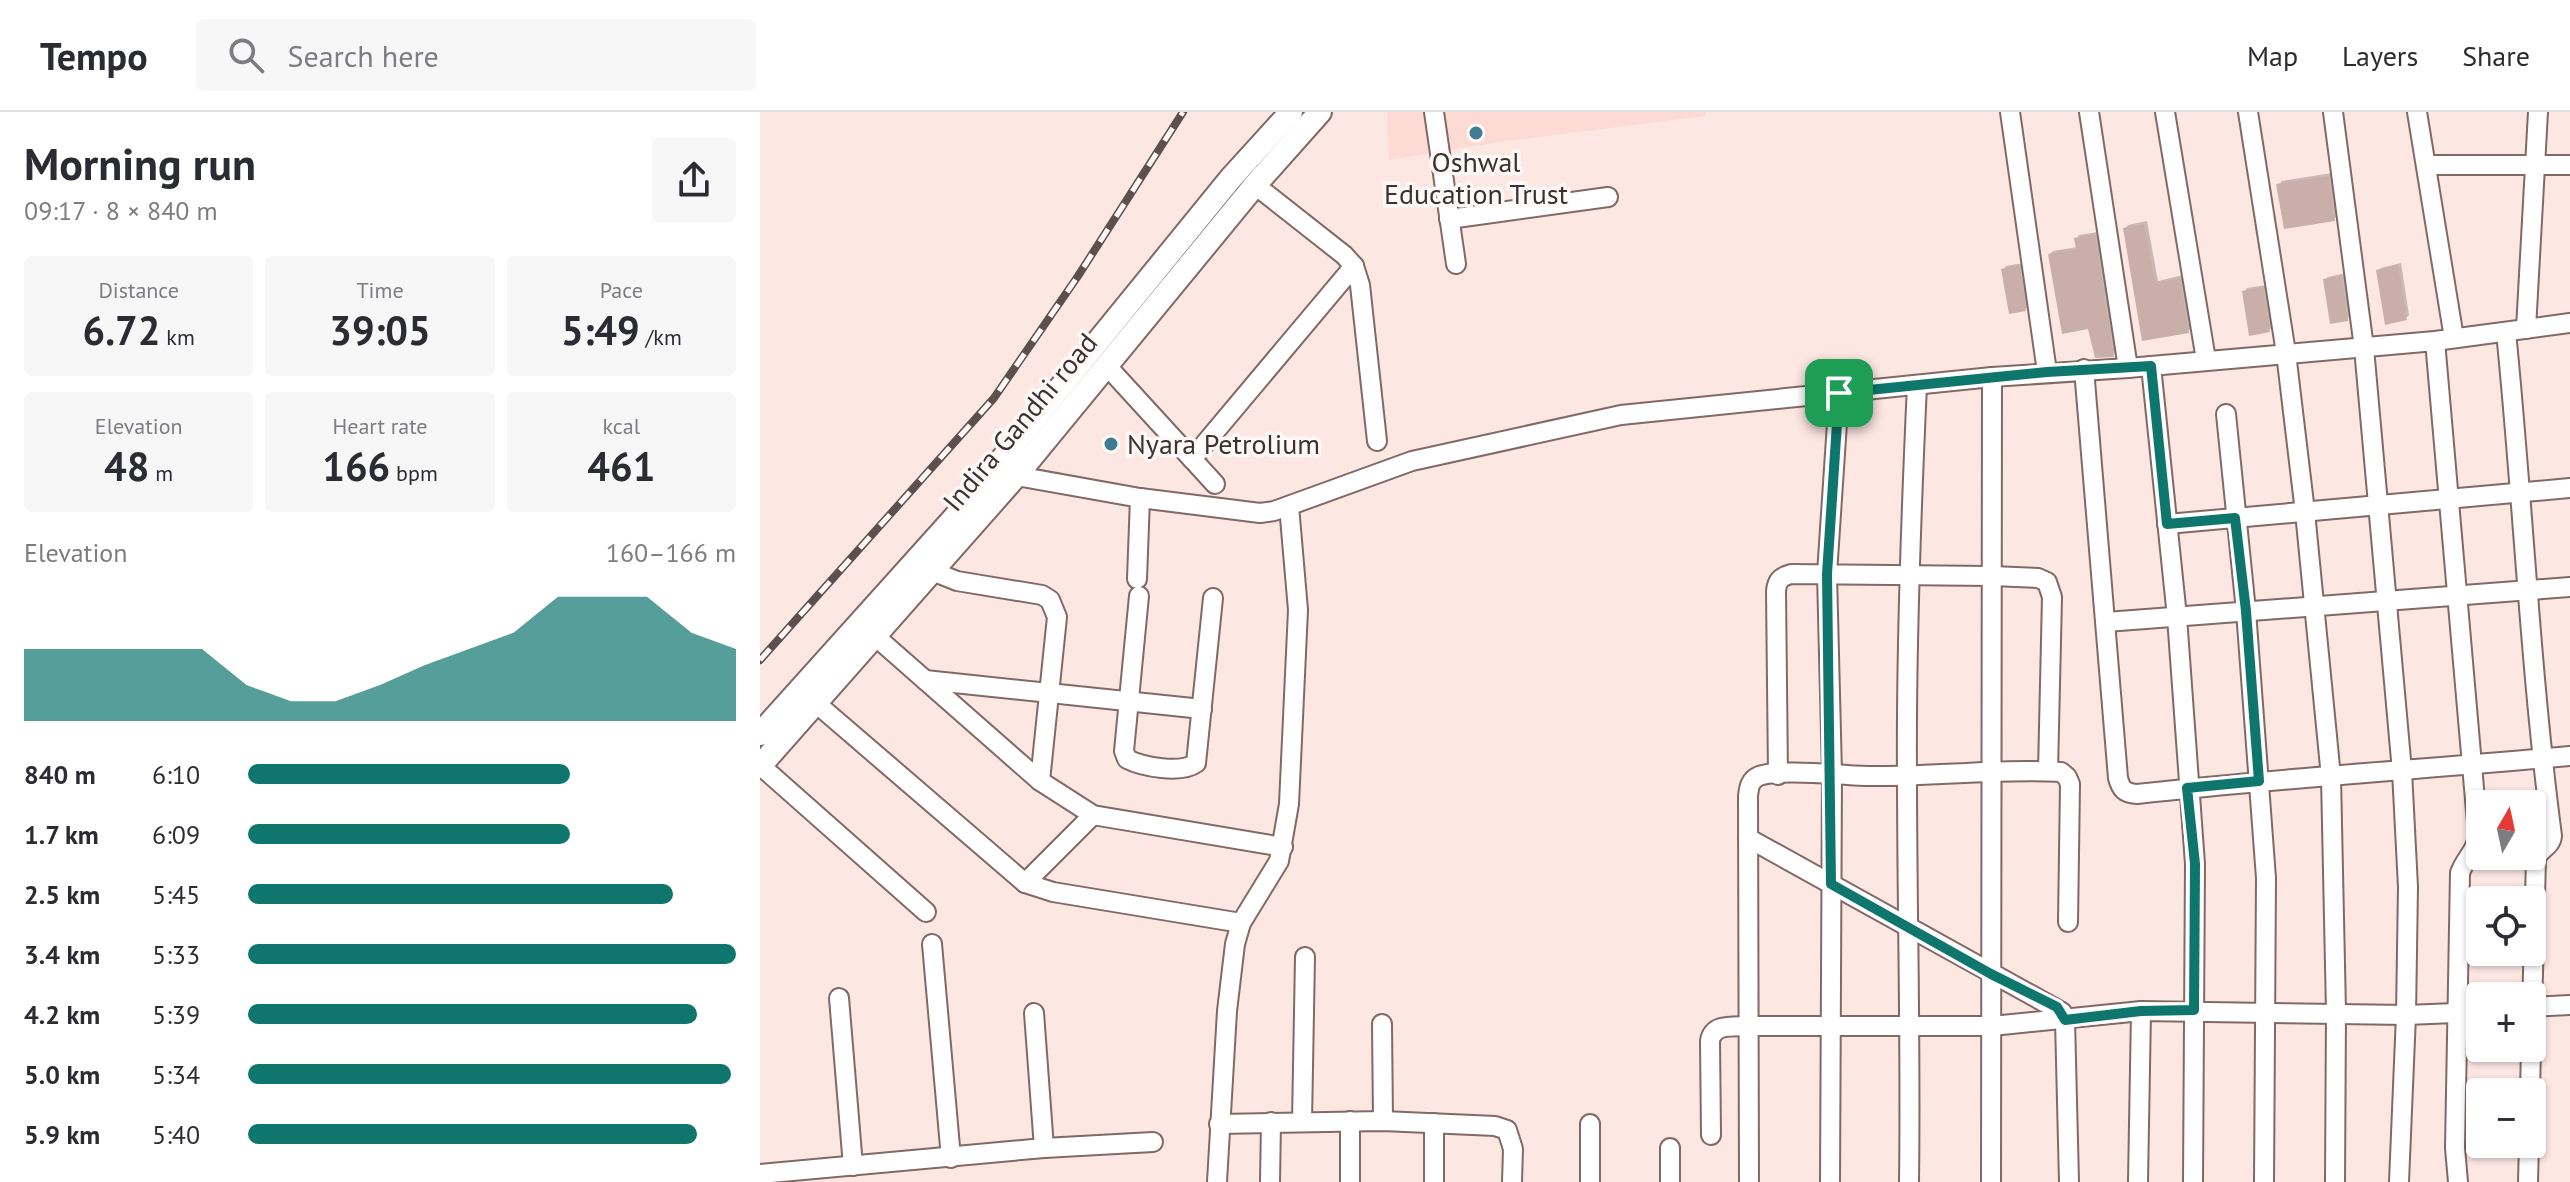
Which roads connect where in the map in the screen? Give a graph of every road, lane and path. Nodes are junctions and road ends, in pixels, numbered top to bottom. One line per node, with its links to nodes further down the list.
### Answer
1 (1291, 112): 39 (main road, Indira Gandhi road)
2 (1320, 112): 15 (main road, Indira Gandhi road)
3 (1434, 112): 17 (street)
4 (2002, 112): 5 (street)
5 (2011, 112): 32 (street)
6 (2089, 112): 30 (street)
7 (2165, 112): 27 (street)
8 (2248, 112): 26 (street)
9 (2333, 112): 25 (street)
10 (2417, 112): 13 (street)
11 (2538, 112): 12 (street)
12 (2535, 164): 13 (street); 14 (street); 21 (street)
13 (2426, 165): 23 (street)
14 (2570, 165)
15 (1255, 185): 19 (street); 28 (main road, Indira Gandhi road)
16 (1608, 197): 17 (street)
17 (1449, 219): 18 (street)
18 (1456, 264)
19 (1354, 266): 37 (street); 38 (street)
20 (2570, 323): 21 (street)
21 (2526, 329): 22 (street)
22 (2506, 332): 23 (street); 43 (street)
23 (2454, 338): 24 (street)
24 (2435, 341): 25 (street); 45 (street)
25 (2364, 348): 26 (street); 46 (street)
26 (2286, 353): 27 (street); 48 (street)
27 (2206, 360): 29 (street)
28 (1107, 366): 38 (street); 40 (main road, Indira Gandhi road)
29 (2151, 366): 30 (street); 50 (street)
30 (2128, 368): 31 (street)
31 (2084, 369): 32 (street); 63 (street)
32 (2047, 372): 33 (street)
33 (1992, 377): 34 (street); 54 (street)
34 (1917, 385): 35 (street); 53 (street)
35 (1839, 393): 47 (street); 52 (street)
36 (2226, 414): 49 (street)
37 (1377, 441)
38 (1192, 459): 41 (street)
39 (992, 471): 40 (street); 70 (main road, Indira Gandhi road)
40 (1016, 476): 44 (street); 51 (main road, Indira Gandhi road)
41 (1215, 484)
42 (2570, 488): 43 (street)
43 (2522, 492): 45 (street); 56 (street)
44 (1140, 498): 47 (street); 67 (street)
45 (2449, 499): 46 (street); 57 (street)
46 (2378, 505): 48 (street); 59 (street)
47 (1289, 506): 87 (street)
48 (2305, 512): 49 (street); 60 (street)
49 (2235, 518): 50 (street); 61 (street)
50 (2167, 524): 62 (street)
51 (932, 571): 64 (main road, Indira Gandhi road); 66 (street)
52 (1827, 574): 53 (street); 77 (street); 79 (street)
53 (1908, 575): 54 (street); 80 (street)
54 (1992, 576): 75 (street); 78 (street)
55 (2570, 587): 56 (street)
56 (2528, 589): 57 (street); 72 (street)
57 (2458, 596): 59 (street); 74 (street)
58 (1213, 598): 69 (street)
59 (2386, 601): 60 (street); 76 (street)
60 (2315, 607): 61 (street); 81 (street)
61 (2246, 611): 62 (street); 83 (street)
62 (2177, 617): 63 (street); 84 (street)
63 (2106, 622): 84 (street)
64 (875, 636): 65 (street); 68 (main road, Indira Gandhi road)
65 (925, 680): 66 (street); 82 (street)
66 (1049, 692): 67 (street); 82 (street)
67 (1130, 701): 69 (street); 69 (street)
68 (817, 704): 73 (main road, Indira Gandhi road); 88 (street)
69 (1202, 709)
70 (760, 734)
71 (2570, 756): 72 (street)
72 (2542, 758): 74 (street); 97 (street)
73 (760, 766): 90 (street)
74 (2473, 766): 76 (street); 107 (street)
75 (2048, 771): 78 (street); 91 (street)
76 (2402, 771): 81 (street); 108 (street)
77 (1832, 774): 79 (street); 80 (street); 89 (street)
78 (1991, 774): 80 (street); 96 (street)
79 (1778, 775): 86 (street)
80 (1907, 776): 93 (street)
81 (2331, 777): 83 (street); 104 (street)
82 (1040, 781): 85 (street)
83 (2259, 781): 84 (street); 103 (street)
84 (2187, 788): 101 (street)
85 (1093, 815): 87 (street); 88 (street)
86 (1748, 838): 89 (street); 111 (street)
87 (1283, 847): 92 (street)
88 (1025, 883): 92 (street)
89 (1831, 884): 93 (street); 113 (street)
90 (926, 912)
91 (2068, 922)
92 (1241, 923): 120 (street)
93 (1910, 928): 96 (street); 114 (street)
94 (932, 944): 126 (street)
95 (1305, 957): 118 (street)
96 (1991, 974): 109 (street); 112 (street)
97 (2533, 982)
98 (839, 998): 128 (street)
99 (2570, 1005): 100 (street)
100 (2546, 1008)
101 (2194, 1010): 102 (street); 103 (street); 143 (street)
102 (2141, 1011): 109 (street); 142 (street)
103 (2265, 1011): 104 (street); 144 (street)
104 (2336, 1012): 108 (street); 145 (street)
105 (1034, 1013): 124 (street)
106 (2466, 1013): 107 (street)
107 (2457, 1014): 108 (street); 147 (street)
108 (2406, 1015): 146 (street)
109 (2065, 1020): 112 (street); 141 (street)
110 (1382, 1024): 116 (street)
111 (1748, 1026): 113 (street); 122 (street); 137 (street)
112 (1992, 1026): 114 (street); 140 (street)
113 (1829, 1027): 114 (street); 138 (street)
114 (1911, 1027): 139 (street)
115 (1350, 1121): 116 (street); 118 (street); 132 (street)
116 (1383, 1121): 119 (street)
117 (1271, 1122): 118 (street); 120 (street); 131 (street)
118 (1302, 1122)
119 (1434, 1123): 133 (street); 134 (street)
120 (1219, 1124): 130 (street)
121 (1590, 1124): 135 (street)
122 (1711, 1135)
123 (1153, 1142): 124 (street)
124 (1044, 1148): 126 (street)
125 (1670, 1148): 136 (street)
126 (951, 1158): 128 (street)
127 (2529, 1158): 148 (street)
128 (853, 1166): 129 (street)
129 (760, 1169)
130 (1217, 1182)
131 (1270, 1182)
132 (1350, 1182)
133 (1434, 1182)
134 (1512, 1182)
135 (1590, 1182)
136 (1670, 1182)
137 (1749, 1182)
138 (1830, 1182)
139 (1909, 1182)
140 (1991, 1182)
141 (2069, 1182)
142 (2138, 1182)
143 (2193, 1182)
144 (2264, 1182)
145 (2335, 1182)
146 (2399, 1182)
147 (2458, 1182)
148 (2528, 1182)

